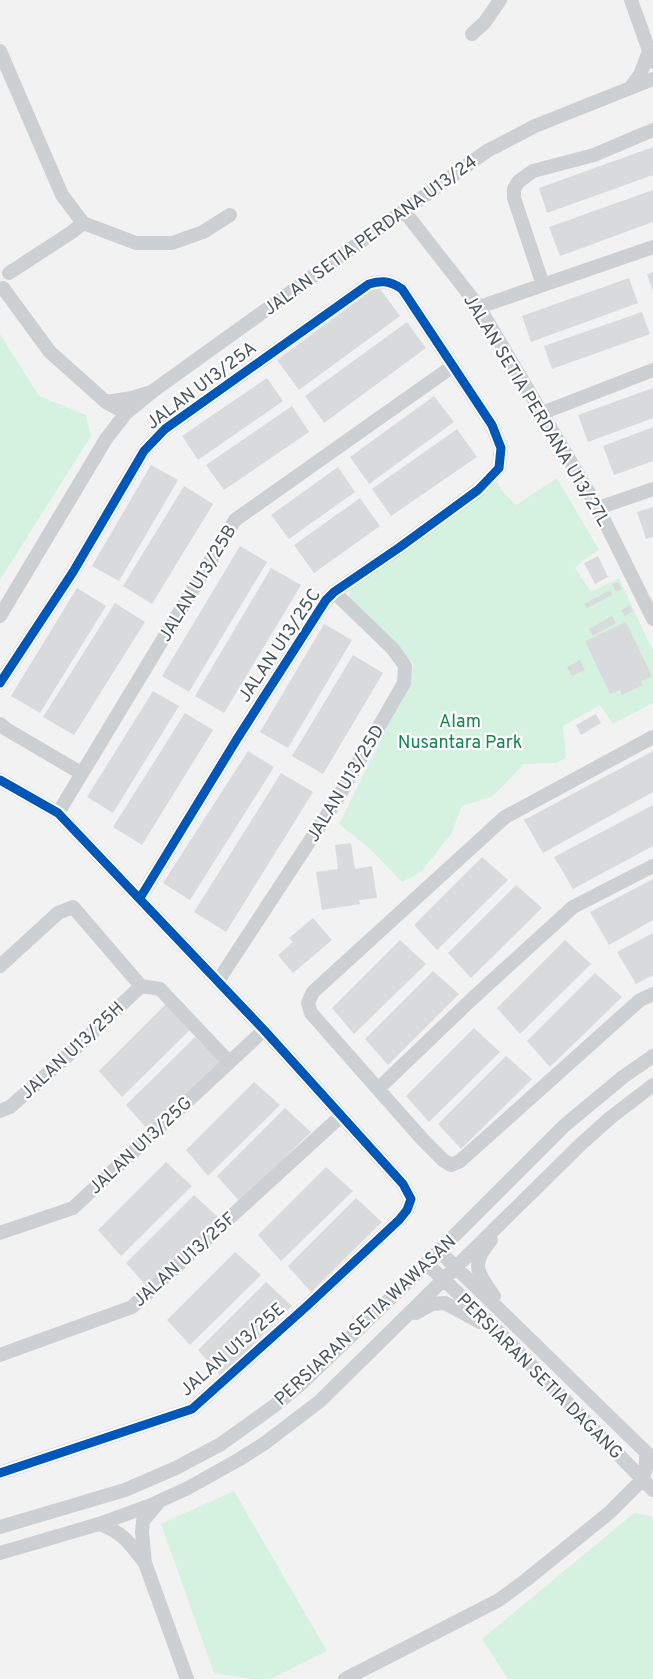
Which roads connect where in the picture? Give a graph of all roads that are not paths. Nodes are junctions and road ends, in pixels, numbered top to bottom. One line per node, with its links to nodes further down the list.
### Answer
1 (500, 0): 3 (street)
2 (631, 0): 5 (street)
3 (472, 34)
4 (0, 51): 11 (street)
5 (652, 55): 7 (street)
6 (653, 79): 7 (street, JALAN SETIA PERDANA U13/24)
7 (629, 88): 9 (street, JALAN SETIA PERDANA U13/24)
8 (653, 130): 14 (street)
9 (404, 211): 16 (street, JALAN SETIA PERDANA U13/27L); 19 (street, JALAN SETIA PERDANA U13/24)
10 (230, 214): 11 (street)
11 (83, 222): 13 (street)
12 (653, 247): 14 (street)
13 (4, 269): 15 (street)
14 (543, 285): 16 (street)
15 (2, 289): 20 (street)
16 (479, 307): 21 (street, JALAN SETIA PERDANA U13/27L)
17 (453, 366): 26 (street, JALAN U13/25C); 29 (street, JALAN U13/25A); 32 (street, JALAN U13/25B)
18 (653, 370): 21 (street)
19 (153, 391): 20 (street); 22 (street, JALAN SETIA PERDANA U13/24)
20 (106, 402): 22 (street); 23 (street)
21 (542, 412): 25 (street, JALAN SETIA PERDANA U13/27L)
22 (126, 413): 23 (street, JALAN SETIA PERDANA U13/24)
23 (105, 438): 27 (street, JALAN SETIA PERDANA U13/24)
24 (653, 489): 25 (street)
25 (598, 508): 28 (street, JALAN SETIA PERDANA U13/27L)
26 (334, 592): 36 (street, JALAN U13/25C); 38 (street, JALAN U13/25D)
27 (0, 615)
28 (653, 617)
29 (0, 683)
30 (0, 724): 32 (street)
31 (653, 737): 45 (street)
32 (81, 773): 34 (street, JALAN U13/25B)
33 (0, 780): 34 (street)
34 (58, 813): 36 (street)
35 (653, 866): 45 (street)
36 (140, 898): 38 (street)
37 (0, 966): 39 (street)
38 (218, 981): 41 (street)
39 (141, 986): 43 (street); 46 (street, JALAN U13/25H)
40 (653, 994): 45 (street)
41 (264, 1030): 43 (street, JALAN U13/25G); 47 (street)
42 (653, 1056): 50 (street, PERSIARAN SETIA WAWASAN)
43 (229, 1062): 49 (street, JALAN U13/25G)
44 (653, 1085): 48 (street, PERSIARAN SETIA WAWASAN)
45 (379, 1088)
46 (0, 1111)
47 (341, 1116): 57 (street, JALAN U13/25F); 59 (street, JALAN U13/25E)
48 (516, 1208): 52 (street, PERSIARAN SETIA WAWASAN); 54 (street)
49 (0, 1233)
50 (439, 1251): 51 (street, PERSIARAN SETIA WAWASAN); 52 (street, PERSIARAN SETIA DAGANG)
51 (426, 1263): 53 (street, PERSIARAN SETIA DAGANG); 64 (street, PERSIARAN SETIA WAWASAN)
52 (455, 1267): 53 (street, PERSIARAN SETIA WAWASAN); 54 (street, PERSIARAN SETIA DAGANG)
53 (442, 1279): 55 (street, PERSIARAN SETIA WAWASAN); 56 (street, PERSIARAN SETIA DAGANG)
54 (511, 1320): 58 (street, PERSIARAN SETIA DAGANG)
55 (400, 1322): 56 (street); 62 (street, PERSIARAN SETIA WAWASAN)
56 (498, 1331): 60 (street, PERSIARAN SETIA DAGANG)
57 (0, 1355)
58 (650, 1455): 60 (street)
59 (0, 1473)
60 (648, 1479): 61 (street, PERSIARAN SETIA DAGANG); 68 (street)
61 (653, 1490)
62 (159, 1501): 63 (street, PERSIARAN SETIA WAWASAN); 66 (street)
63 (99, 1524): 65 (street, PERSIARAN SETIA WAWASAN); 66 (street)
64 (0, 1527)
65 (0, 1553)
66 (145, 1563): 67 (street)
67 (187, 1679)
68 (345, 1679)

